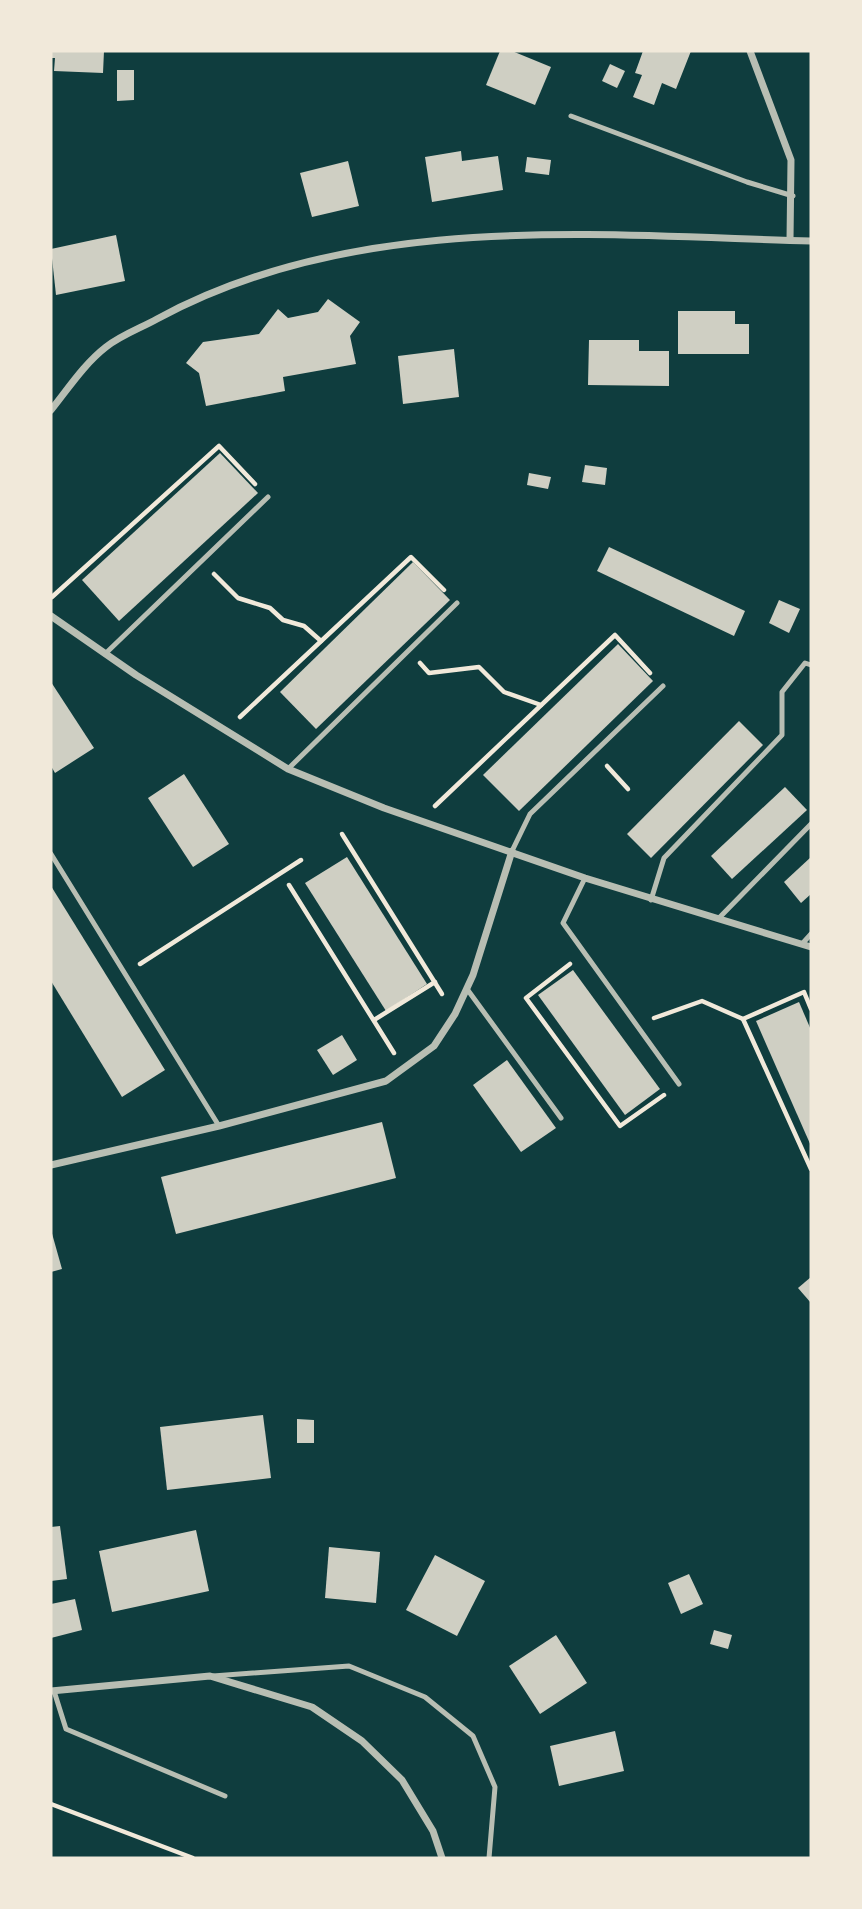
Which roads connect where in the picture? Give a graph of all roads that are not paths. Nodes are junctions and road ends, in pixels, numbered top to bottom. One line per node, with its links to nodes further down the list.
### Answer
1 (750, 51): 3 (street)
2 (570, 116): 3 (lane)
3 (793, 196): 4 (street)
4 (790, 240): 5 (street); 6 (street)
5 (811, 241)
6 (51, 410)
7 (268, 497): 10 (lane)
8 (457, 603): 13 (lane)
9 (51, 616): 10 (street)
10 (105, 654): 13 (street)
11 (811, 665): 18 (lane)
12 (663, 686): 15 (lane)
13 (288, 769): 15 (street)
14 (811, 824): 19 (lane)
15 (512, 851): 17 (street); 23 (street)
16 (51, 854): 26 (lane)
17 (585, 878): 18 (street); 24 (lane)
18 (651, 900): 19 (street)
19 (719, 918): 21 (street)
20 (811, 934): 21 (lane)
21 (802, 944): 22 (street)
22 (811, 947)
23 (467, 989): 25 (lane); 26 (street)
24 (679, 1084)
25 (561, 1118)
26 (219, 1126): 27 (street)
27 (51, 1164)
28 (210, 1676): 29 (street); 31 (street); 32 (lane)
29 (52, 1691): 30 (lane)
30 (225, 1796)
31 (442, 1858)
32 (489, 1858)

